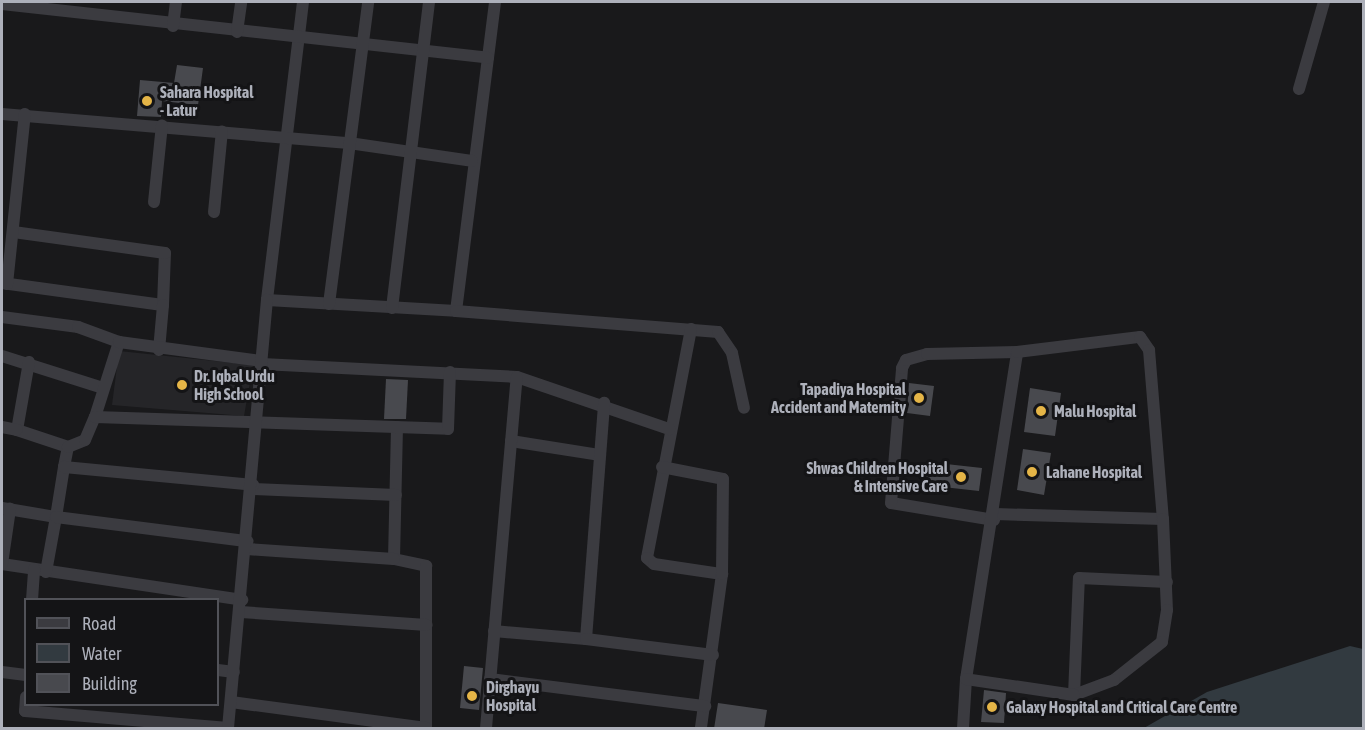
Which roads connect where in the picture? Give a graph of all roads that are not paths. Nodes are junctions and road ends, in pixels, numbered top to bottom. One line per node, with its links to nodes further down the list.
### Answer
1 (176, 2): 9 (street)
2 (241, 2): 10 (street)
3 (303, 2): 11 (street)
4 (368, 2): 12 (street)
5 (429, 2): 13 (street)
6 (495, 2): 14 (street)
7 (1324, 2): 15 (street)
8 (2, 4): 9 (street)
9 (173, 26): 10 (street)
10 (237, 32): 11 (street)
11 (300, 38): 12 (street); 20 (street)
12 (363, 44): 13 (street); 21 (street)
13 (423, 51): 14 (street); 22 (street)
14 (488, 58): 23 (street)
15 (1299, 89)
16 (2, 114): 17 (street)
17 (25, 114): 18 (street); 26 (street)
18 (162, 125): 19 (street); 24 (street)
19 (222, 131): 20 (street); 25 (street)
20 (288, 137): 21 (street); 28 (street)
21 (349, 143): 22 (street); 29 (street)
22 (411, 151): 23 (street); 31 (street)
23 (472, 161): 32 (street)
24 (154, 201)
25 (214, 212)
26 (13, 232): 27 (street); 30 (street)
27 (4, 283): 30 (street)
28 (267, 300): 29 (street); 40 (street)
29 (329, 304): 31 (street)
30 (163, 305): 36 (street)
31 (392, 308): 32 (street)
32 (456, 311): 34 (street)
33 (2, 317): 35 (street)
34 (691, 329): 45 (street); 50 (street)
35 (119, 342): 36 (street); 43 (street)
36 (159, 350): 40 (street)
37 (1017, 352): 61 (street); 61 (street); 62 (street)
38 (2, 356): 39 (street)
39 (29, 362): 43 (street); 51 (street)
40 (262, 362): 41 (street); 47 (street)
41 (450, 372): 42 (street); 49 (street)
42 (517, 378): 44 (street); 52 (street)
43 (103, 388): 46 (street)
44 (604, 404): 50 (street); 54 (street)
45 (744, 408)
46 (95, 417): 47 (street); 53 (street)
47 (258, 425): 49 (street); 57 (street)
48 (2, 427): 51 (street)
49 (397, 427): 58 (street)
50 (669, 429): 56 (street)
51 (16, 430): 53 (street)
52 (511, 441): 54 (street); 74 (street)
53 (68, 447): 55 (street)
54 (599, 455): 75 (street)
55 (64, 467): 57 (street); 60 (street)
56 (662, 467): 67 (street); 67 (street)
57 (252, 487): 58 (street); 63 (street)
58 (396, 495): 64 (street)
59 (6, 508): 60 (street); 65 (street)
60 (56, 517): 63 (street); 66 (street)
61 (994, 517): 62 (street); 81 (street)
62 (1163, 519): 68 (street)
63 (247, 545): 64 (street); 72 (street)
64 (394, 559): 73 (street)
65 (2, 564): 66 (street)
66 (40, 570): 69 (street); 70 (street)
67 (722, 574): 76 (street)
68 (1167, 582): 83 (street); 83 (street)
69 (33, 598)
70 (196, 598)
71 (219, 602): 72 (street)
72 (241, 606): 73 (street); 79 (street)
73 (427, 625): 89 (street)
74 (494, 631): 75 (street); 82 (street)
75 (586, 639): 76 (street)
76 (713, 655): 86 (street)
77 (219, 669): 79 (street)
78 (2, 672): 80 (street)
79 (234, 672): 84 (street)
80 (24, 675)
81 (966, 678): 83 (street); 92 (street)
82 (490, 679): 86 (street); 90 (street)
83 (1074, 695)
84 (231, 702): 87 (street); 88 (street)
85 (25, 706): 88 (street)
86 (705, 706): 91 (street)
87 (371, 726): 89 (street)
88 (228, 728)
89 (426, 728)
90 (486, 729)
91 (701, 729)
92 (963, 729)

